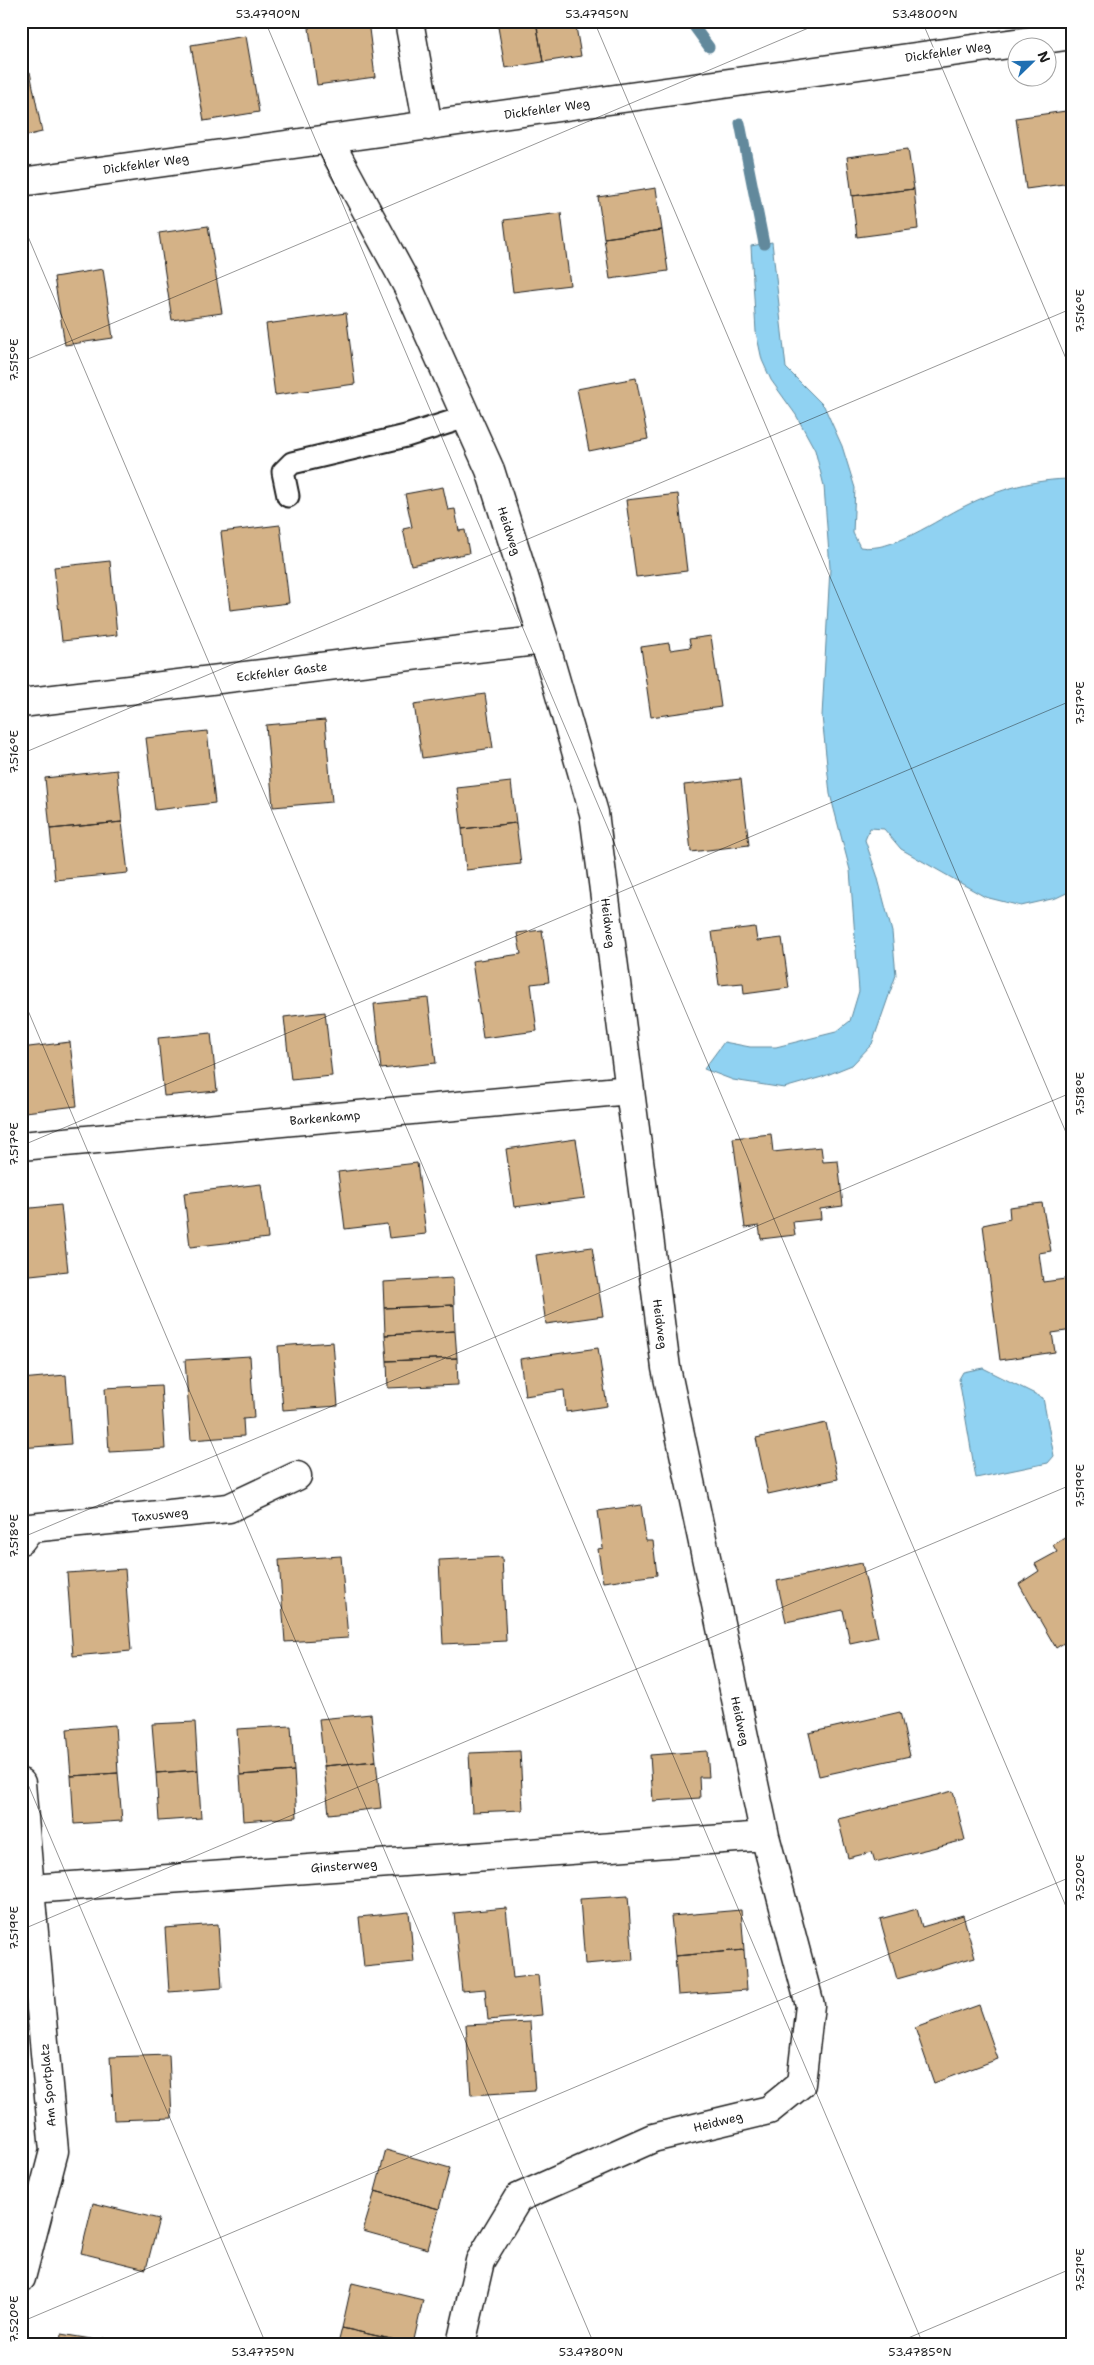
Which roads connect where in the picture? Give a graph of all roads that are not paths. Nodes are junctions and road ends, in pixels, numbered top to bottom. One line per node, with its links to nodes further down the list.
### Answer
1 (409, 21): 4 (street)
2 (1021, 31): 3 (street, Dickfehler Weg); 4 (street, Dickfehler Weg)
3 (1073, 35)
4 (428, 126): 5 (street, Dickfehler Weg)
5 (328, 139): 6 (street, Dickfehler Weg); 7 (street, Heidweg)
6 (21, 182)
7 (466, 417): 8 (lane); 9 (street, Heidweg)
8 (288, 496)
9 (544, 640): 10 (street, Eckfehler Gaste); 11 (street, Heidweg)
10 (21, 704)
11 (630, 1090): 12 (street, Barkenkamp); 16 (street, Heidweg)
12 (21, 1146)
13 (297, 1476): 14 (street, Taxusweg)
14 (21, 1540)
15 (21, 1782): 17 (street)
16 (765, 1836): 17 (street, Ginsterweg); 19 (street, Heidweg)
17 (30, 1889): 18 (street, Am Sportplatz)
18 (21, 2278)
19 (461, 2344)

